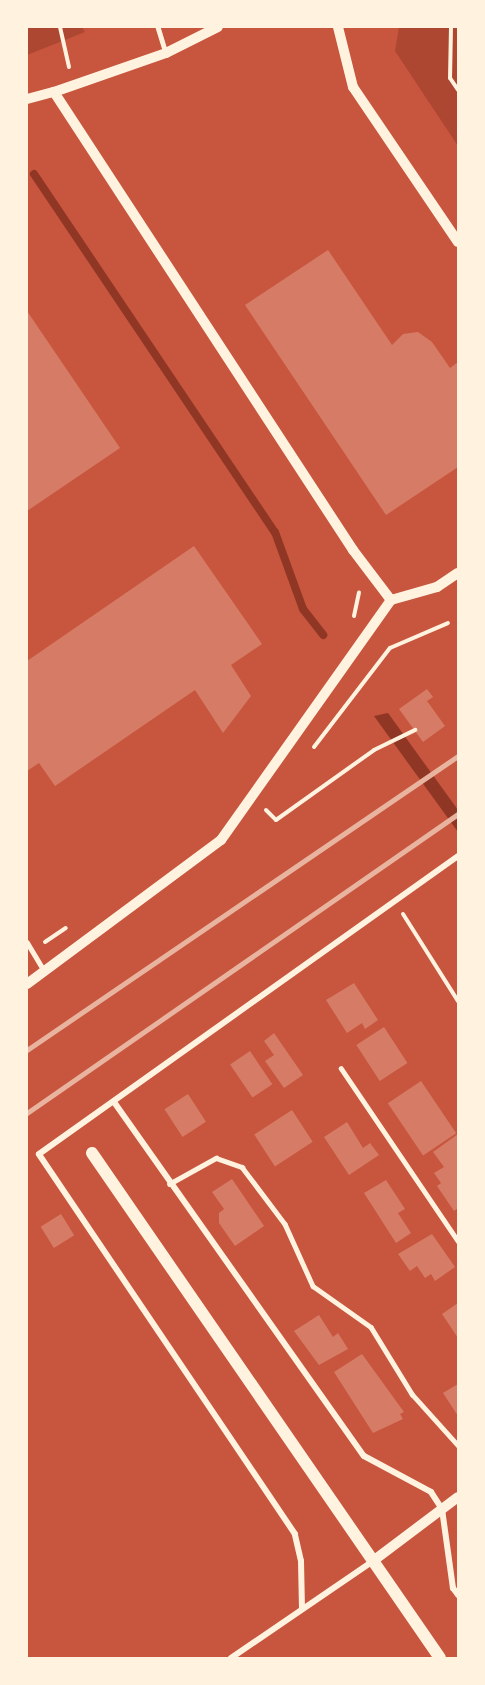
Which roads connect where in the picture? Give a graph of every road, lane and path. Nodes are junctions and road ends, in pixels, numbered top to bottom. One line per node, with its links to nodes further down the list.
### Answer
1 (60, 27): 7 (path)
2 (158, 27): 6 (lane)
3 (218, 27): 6 (street)
4 (338, 27): 11 (street)
5 (452, 27): 8 (path)
6 (166, 53): 7 (street)
7 (74, 87): 9 (street)
8 (458, 90)
9 (54, 92): 10 (street); 14 (street)
10 (27, 99)
11 (458, 243)
12 (458, 573): 14 (street)
13 (356, 587): 15 (path)
14 (391, 600): 25 (street)
15 (352, 620)
16 (448, 623): 18 (path)
17 (415, 730): 19 (path)
18 (309, 752)
19 (273, 800)
20 (456, 857): 29 (street)
21 (407, 919): 27 (path)
22 (71, 924): 24 (path)
23 (27, 942): 24 (lane)
24 (32, 951): 25 (lane)
25 (44, 970): 26 (street)
26 (27, 984)
27 (458, 1001)
28 (341, 1068): 32 (lane)
29 (114, 1102): 31 (street); 38 (street)
30 (92, 1153): 36 (main road)
31 (169, 1184): 33 (lane); 35 (street)
32 (458, 1241)
33 (458, 1445)
34 (458, 1497): 35 (street)
35 (442, 1509): 36 (street); 37 (street)
36 (373, 1561): 38 (street); 40 (main road)
37 (458, 1594)
38 (302, 1609): 39 (street)
39 (231, 1658)
40 (440, 1658)

